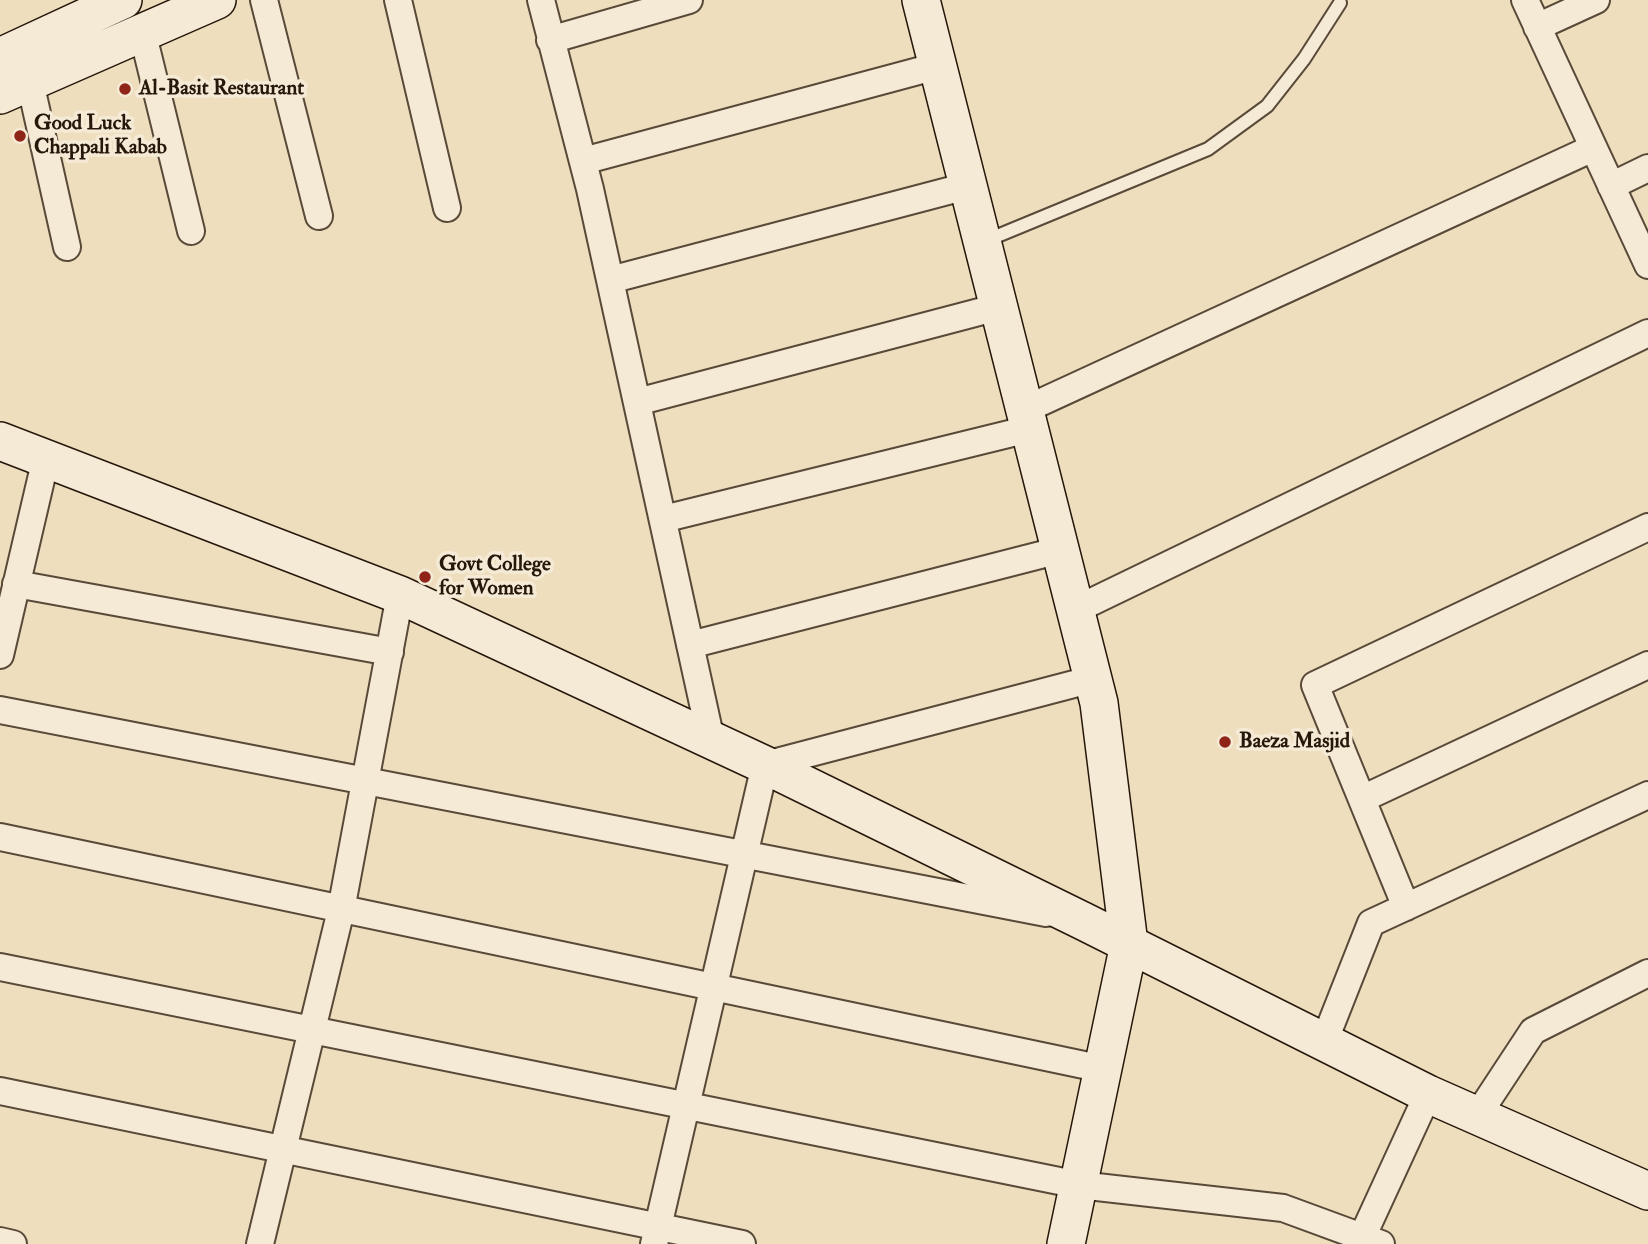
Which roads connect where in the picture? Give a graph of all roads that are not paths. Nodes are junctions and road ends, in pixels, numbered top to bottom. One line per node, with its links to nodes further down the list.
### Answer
1 (123, 0): 14 (street)
2 (217, 0): 12 (street)
3 (264, 0): 23 (street)
4 (398, 0): 22 (street)
5 (541, 0): 13 (street)
6 (689, 0): 13 (street)
7 (921, 0): 15 (street)
8 (1525, 0): 11 (street)
9 (1597, 0): 11 (street)
10 (1340, 3): 25 (lane)
11 (1537, 27): 17 (street)
12 (142, 31): 16 (street); 24 (street)
13 (550, 40): 18 (street)
14 (0, 57)
15 (937, 66): 18 (street); 20 (street)
16 (15, 89): 26 (street)
17 (1593, 148): 21 (street); 32 (street)
18 (583, 161): 28 (street)
19 (1648, 168): 21 (street)
20 (967, 186): 25 (street); 28 (street)
21 (1611, 186): 27 (street)
22 (447, 208)
23 (319, 216)
24 (191, 231)
25 (982, 243): 29 (street)
26 (67, 247)
27 (1648, 265)
28 (610, 280): 31 (street)
29 (998, 307): 31 (street); 32 (street)
30 (1648, 333): 41 (street)
31 (637, 402): 35 (street)
32 (1027, 420): 35 (street); 38 (street)
33 (0, 441): 34 (street)
34 (46, 458): 37 (street); 40 (street)
35 (663, 519): 42 (street)
36 (1648, 527): 52 (street)
37 (12, 549): 39 (street)
38 (1060, 550): 41 (street); 42 (street)
39 (16, 584): 43 (street); 44 (street)
40 (400, 595): 43 (street); 48 (street)
41 (1076, 610): 46 (street)
42 (690, 645): 48 (street)
43 (390, 652): 50 (street)
44 (0, 655)
45 (1648, 665): 52 (street)
46 (1093, 679): 49 (street); 58 (street)
47 (0, 710): 50 (street)
48 (711, 740): 49 (street)
49 (765, 765): 54 (street); 57 (street)
50 (366, 781): 54 (street); 56 (street)
51 (1648, 794): 55 (street)
52 (1362, 799): 55 (street)
53 (0, 837): 56 (street)
54 (744, 855): 57 (street); 61 (street)
55 (1406, 907): 63 (street)
56 (341, 910): 61 (street); 62 (street)
57 (1083, 920): 58 (street)
58 (1129, 944): 63 (street); 64 (street)
59 (0, 967): 62 (street)
60 (1648, 973): 68 (street)
61 (713, 987): 64 (street); 67 (street)
62 (312, 1030): 67 (street); 69 (street)
63 (1324, 1042): 66 (street)
64 (1103, 1069): 70 (street)
65 (0, 1091): 69 (street)
66 (1428, 1094): 68 (street); 74 (street)
67 (686, 1105): 70 (street); 72 (street)
68 (1477, 1116): 71 (street)
69 (283, 1149): 72 (street); 76 (street)
70 (1079, 1185): 74 (street); 78 (street)
71 (1648, 1191)
72 (656, 1235): 77 (street)
73 (0, 1241): 75 (street)
74 (1368, 1241)
75 (13, 1244)
76 (260, 1244)
77 (742, 1244)
78 (1066, 1244)

